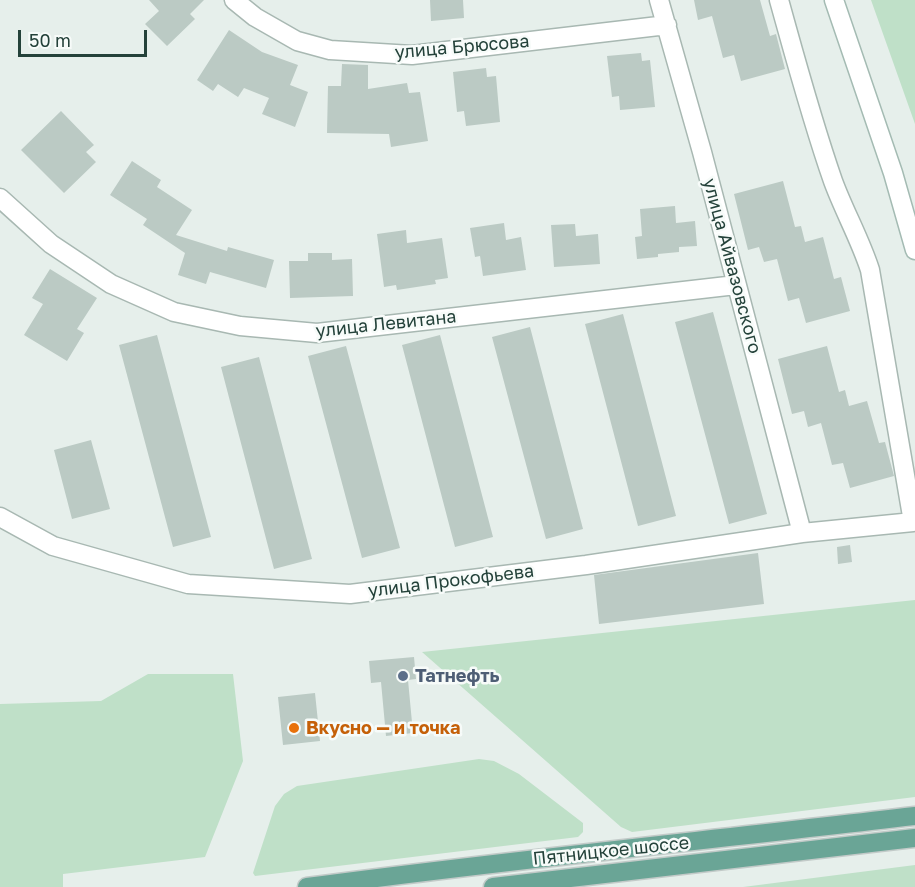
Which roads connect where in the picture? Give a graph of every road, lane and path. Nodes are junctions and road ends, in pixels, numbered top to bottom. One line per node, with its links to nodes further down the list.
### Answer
1 (234, 0): 5 (street, улица Брюсова)
2 (659, 0): 5 (street, улица Айвазовского)
3 (779, 0): 10 (street, улица Прокофьева)
4 (834, 0): 7 (street)
5 (667, 25): 8 (street, улица Айвазовского)
6 (0, 198): 8 (street, улица Левитана)
7 (915, 250)
8 (736, 285): 10 (street, улица Айвазовского)
9 (0, 517): 10 (street, улица Прокофьева)
10 (802, 533)
11 (915, 816): 13 (main road, Пятницкое шоссе)
12 (915, 838): 14 (main road, Пятницкое шоссе)
13 (307, 887)
14 (493, 887)

